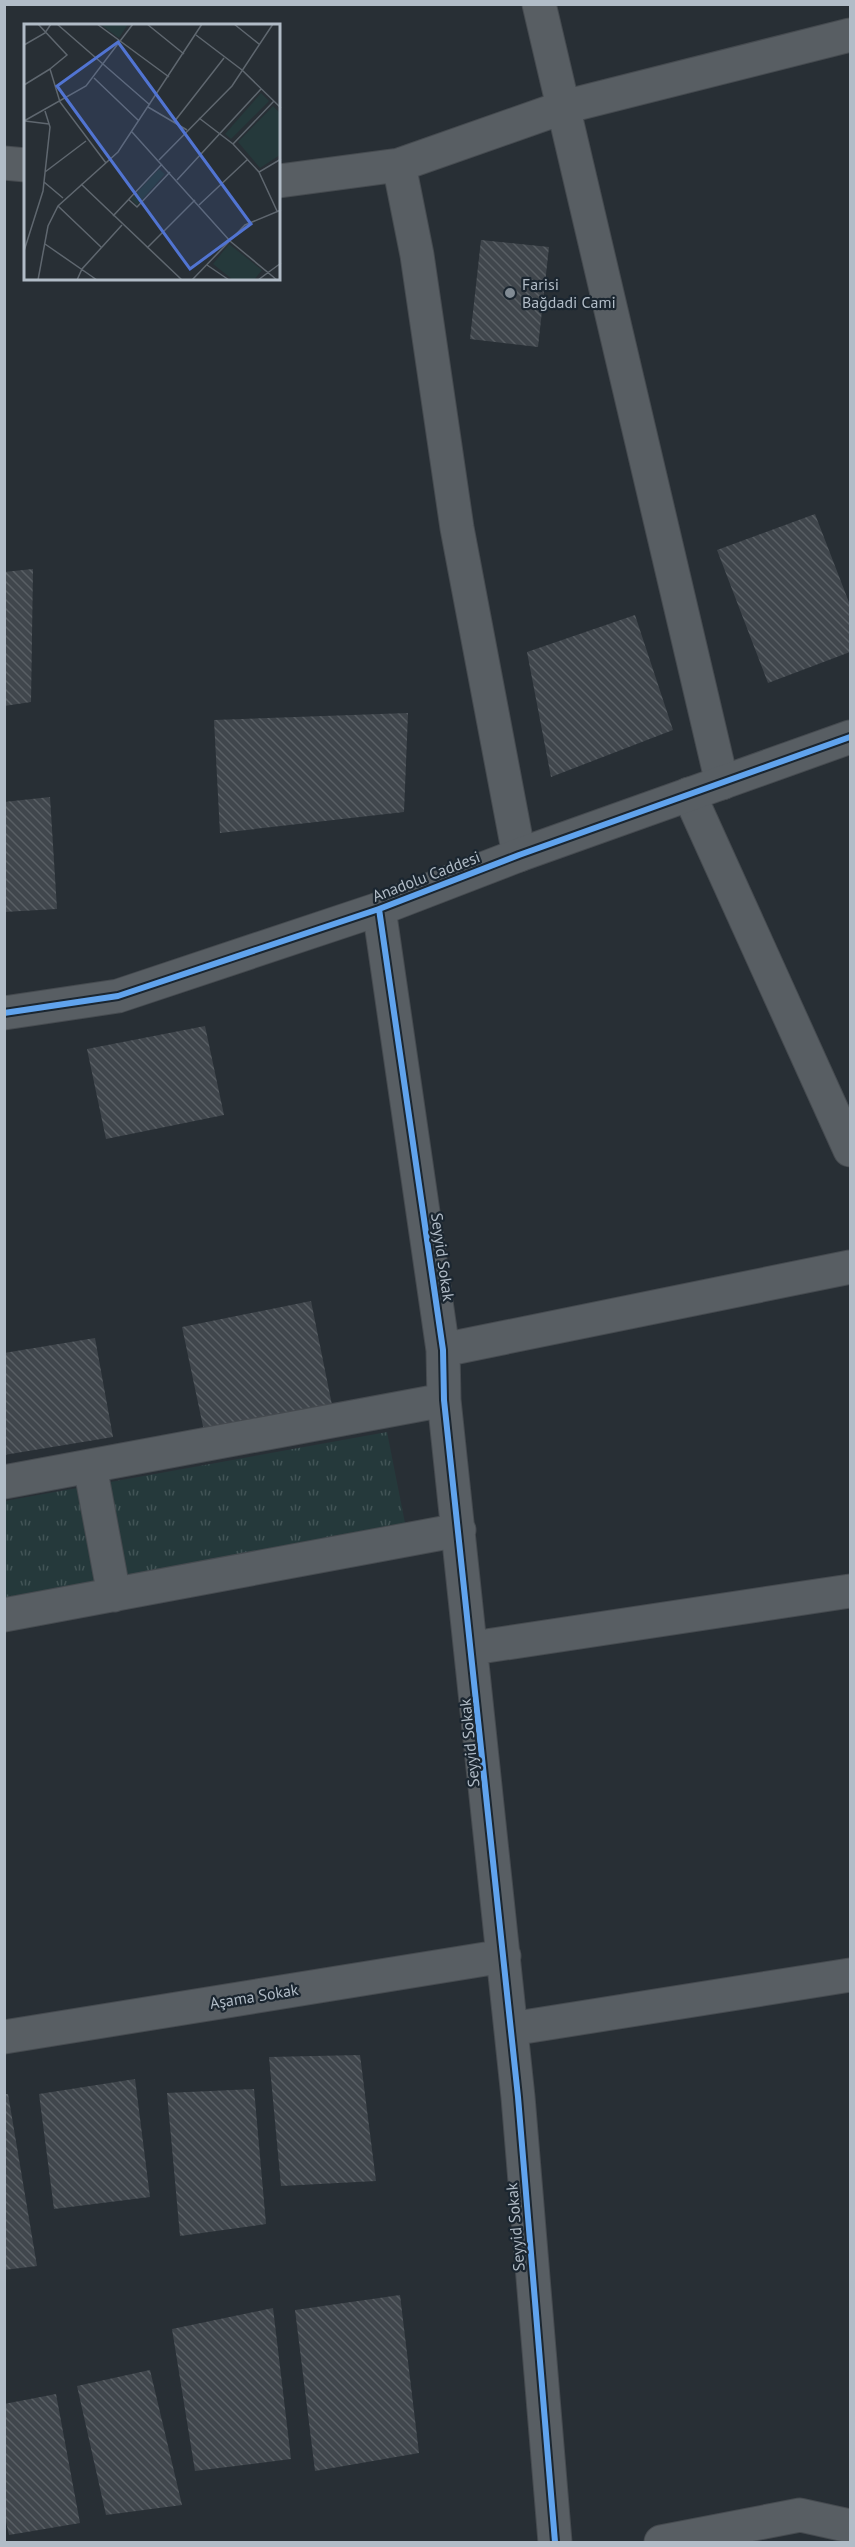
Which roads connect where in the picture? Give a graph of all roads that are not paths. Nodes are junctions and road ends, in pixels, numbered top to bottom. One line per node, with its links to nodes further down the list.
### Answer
1 (540, 4): 3 (street)
2 (850, 35): 3 (street)
3 (564, 107): 6 (street); 9 (street)
4 (4, 164): 5 (street)
5 (24, 165)
6 (399, 165): 7 (street); 11 (street)
7 (280, 181)
8 (850, 737): 9 (street, Anadolu Caddesi)
9 (722, 783): 10 (street, Anadolu Caddesi)
10 (689, 794): 11 (street, Anadolu Caddesi); 14 (street)
11 (519, 855): 12 (street, Anadolu Caddesi)
12 (379, 909): 13 (street, Anadolu Caddesi); 17 (street, Seyyid Sokak)
13 (4, 1013)
14 (841, 1104): 15 (street)
15 (850, 1150)
16 (850, 1267): 17 (street)
17 (442, 1350): 18 (street, Seyyid Sokak)
18 (444, 1400): 19 (street); 21 (street, Seyyid Sokak)
19 (90, 1466): 20 (street); 23 (street)
20 (4, 1482)
21 (459, 1530): 23 (street); 25 (street, Seyyid Sokak)
22 (850, 1591): 25 (street)
23 (114, 1595): 24 (street)
24 (4, 1615)
25 (473, 1648): 26 (street, Seyyid Sokak)
26 (504, 1956): 28 (street, Seyyid Sokak); 29 (street, Aşama Sokak)
27 (850, 1975): 28 (street)
28 (511, 2030): 31 (street, Seyyid Sokak)
29 (4, 2037)
30 (850, 2526): 32 (street)
31 (555, 2542)
32 (661, 2542)

